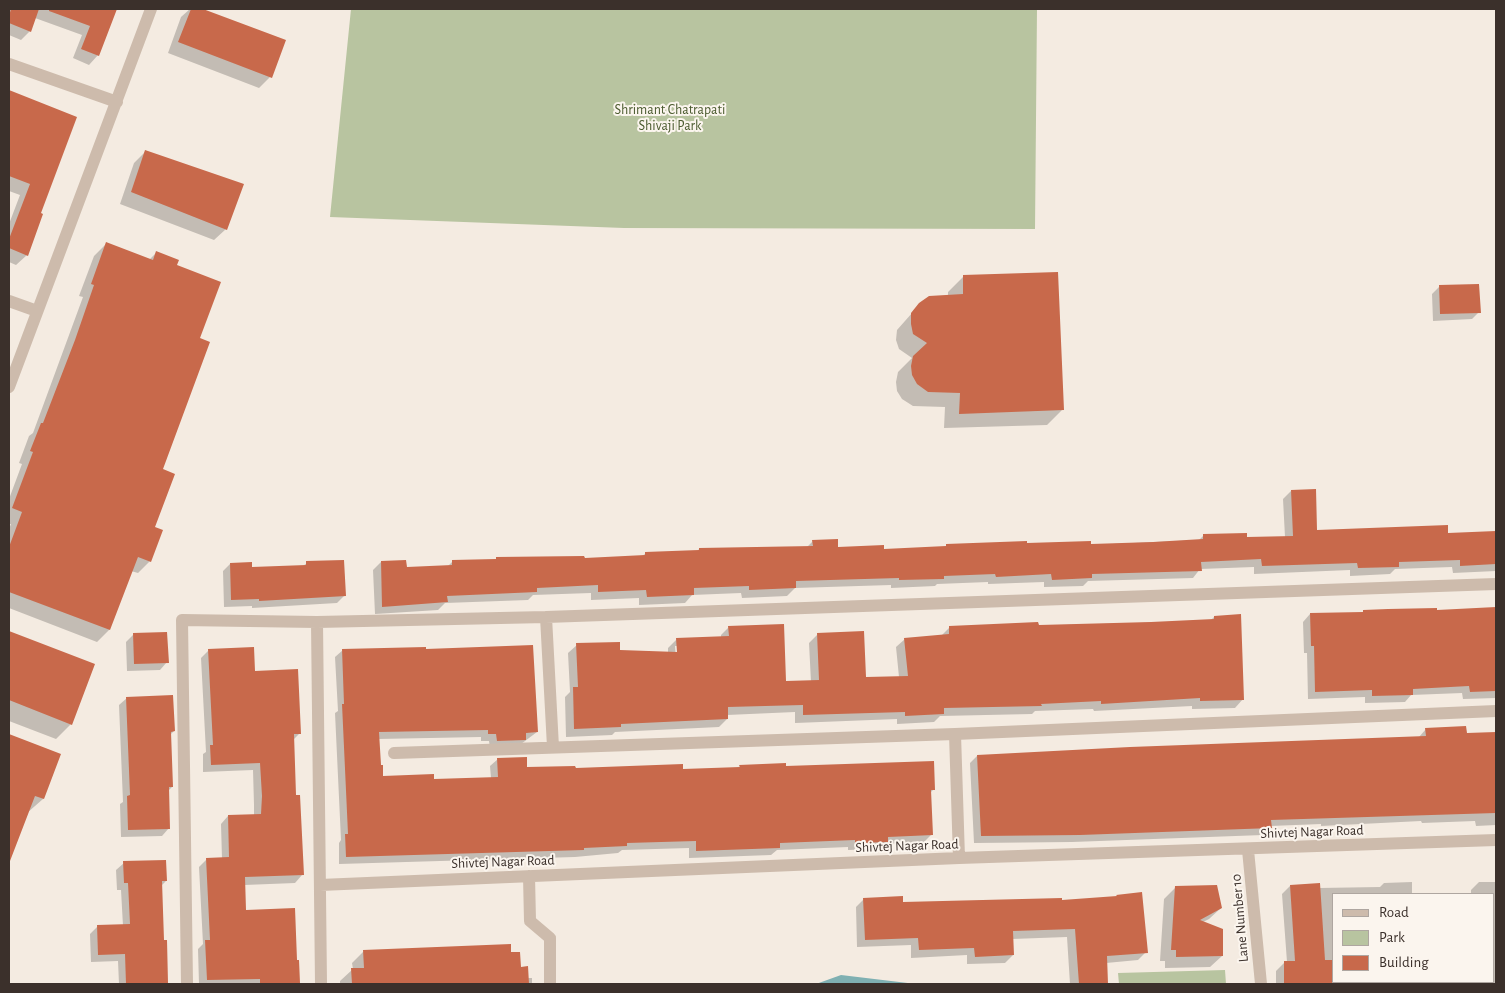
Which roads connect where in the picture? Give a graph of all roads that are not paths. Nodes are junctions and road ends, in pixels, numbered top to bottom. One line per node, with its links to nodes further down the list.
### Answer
1 (152, 9): 3 (street)
2 (9, 64): 3 (street)
3 (116, 102): 5 (street)
4 (9, 301): 5 (street)
5 (37, 312): 6 (street)
6 (9, 387)
7 (1496, 584): 8 (street)
8 (546, 617): 9 (street); 12 (street)
9 (317, 622): 18 (street); 19 (street)
10 (1496, 711): 11 (street)
11 (955, 734): 12 (street); 16 (street)
12 (553, 747): 13 (street)
13 (394, 753)
14 (1496, 840): 15 (street, Shivtej Nagar Road)
15 (1248, 850): 16 (street, Shivtej Nagar Road); 22 (street, Lane Number 10)
16 (958, 858): 17 (street, Shivtej Nagar Road)
17 (530, 876): 18 (street, Shivtej Nagar Road); 21 (street)
18 (320, 884): 20 (street)
19 (187, 984)
20 (321, 984)
21 (550, 984)
22 (1261, 984)

